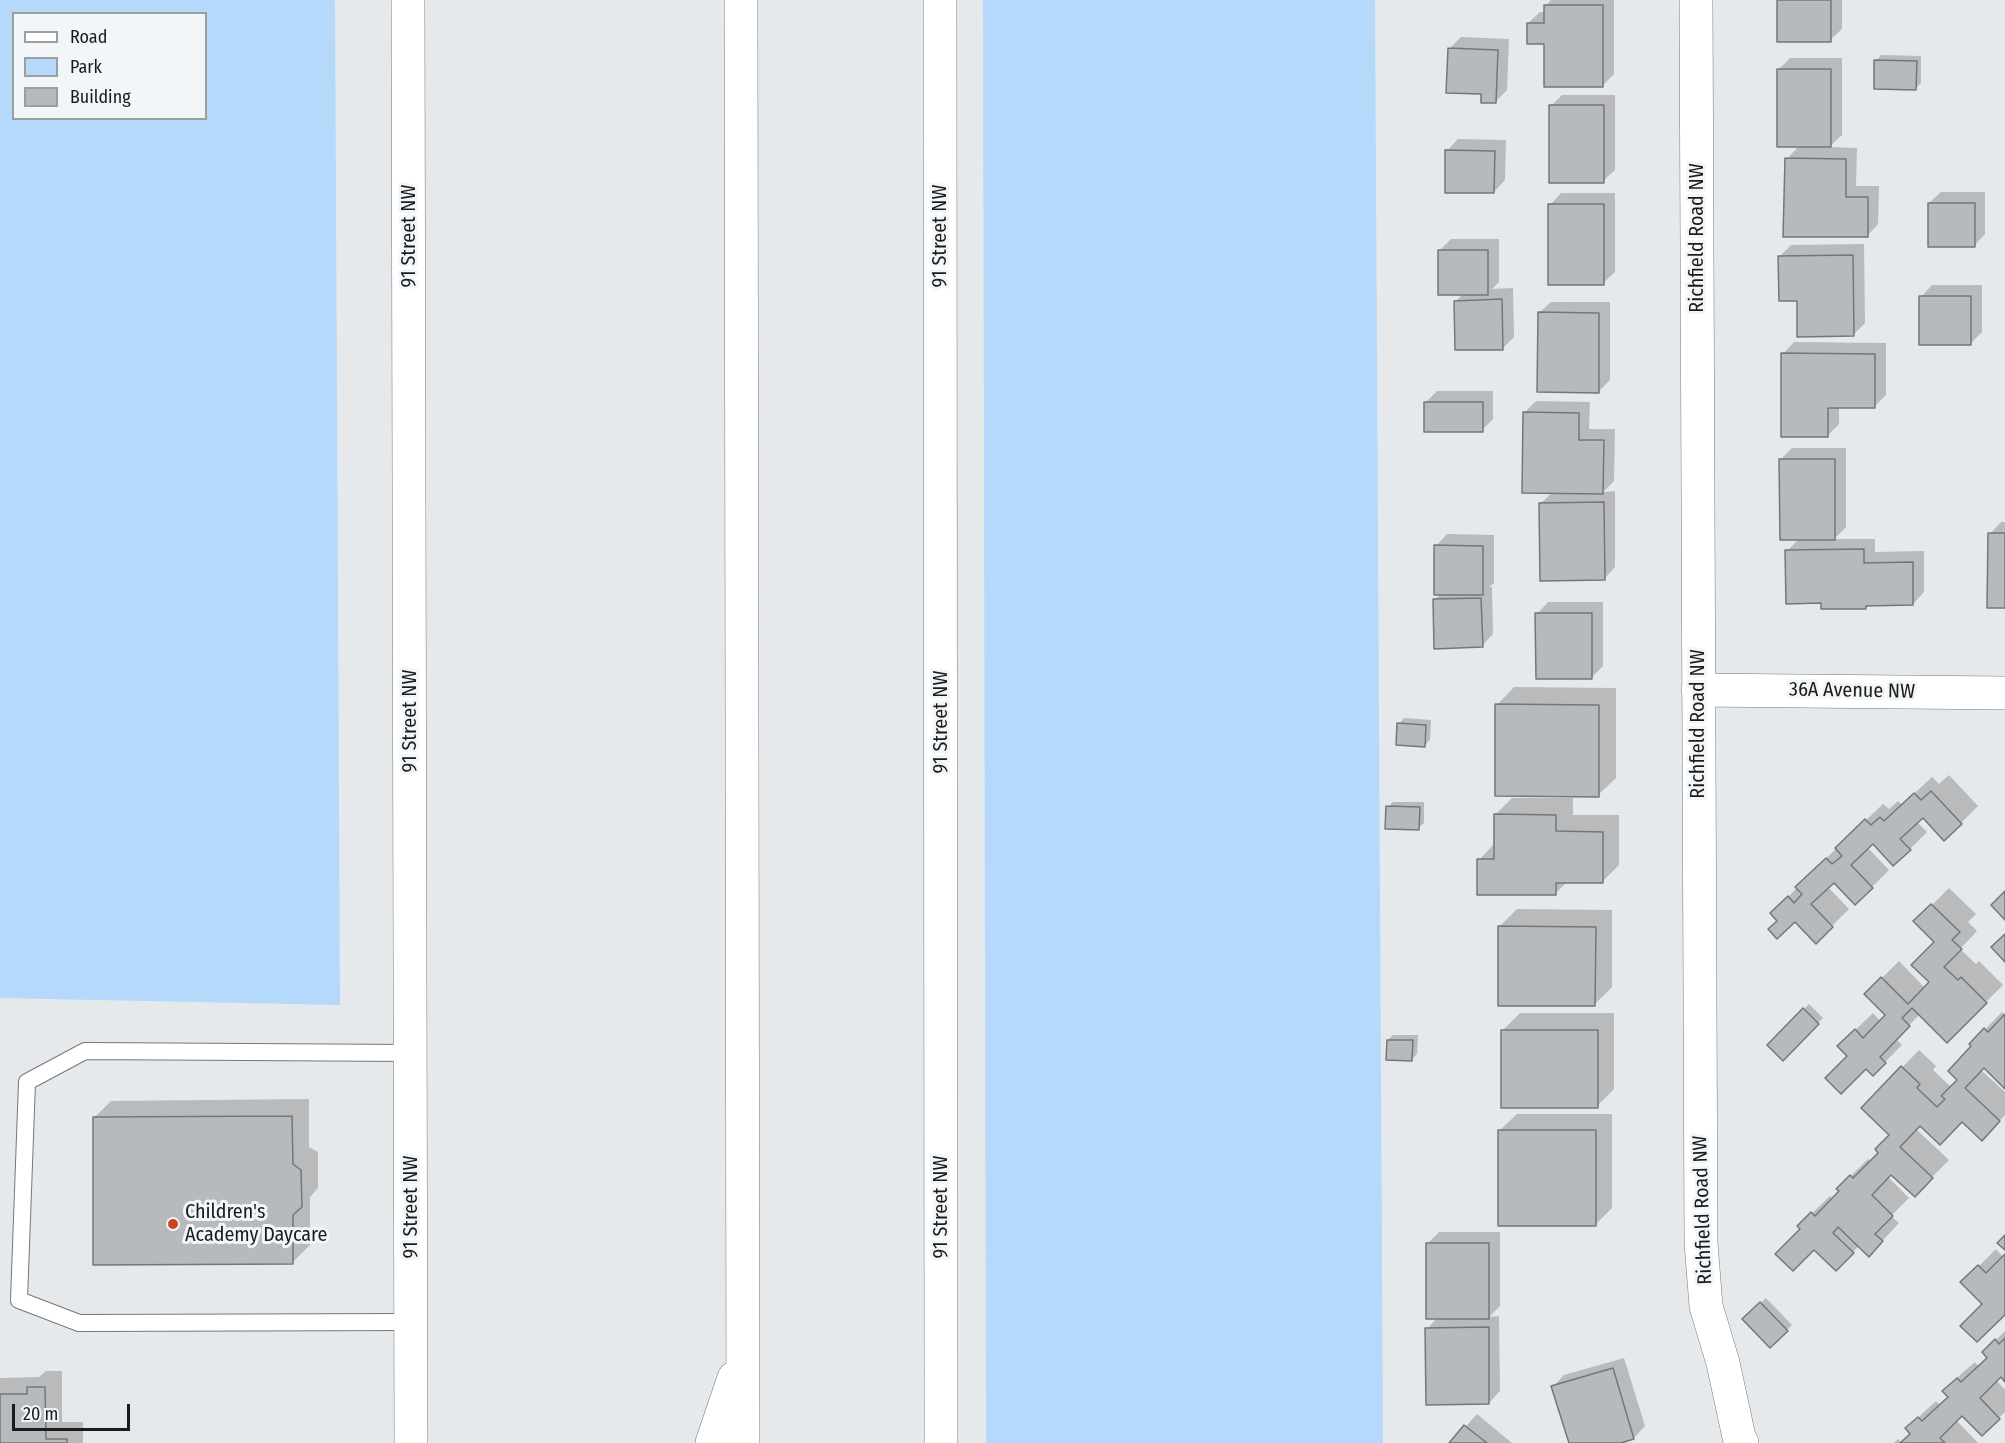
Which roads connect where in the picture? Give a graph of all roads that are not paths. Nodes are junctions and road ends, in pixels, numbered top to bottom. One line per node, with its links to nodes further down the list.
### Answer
1 (408, 0): 7 (street, 91 Street NW)
2 (741, 0): 9 (street)
3 (940, 0): 13 (street, 91 Street NW)
4 (1696, 0): 5 (street, Richfield Road NW)
5 (1698, 690): 6 (street, 36A Avenue NW); 14 (street, Richfield Road NW)
6 (2005, 693)
7 (411, 1053): 8 (street, 91 Street NW); 8 (lane)
8 (411, 1322): 10 (street, 91 Street NW)
9 (743, 1350): 11 (street); 12 (street)
10 (411, 1443)
11 (712, 1443)
12 (743, 1443)
13 (942, 1443)
14 (1742, 1443)

